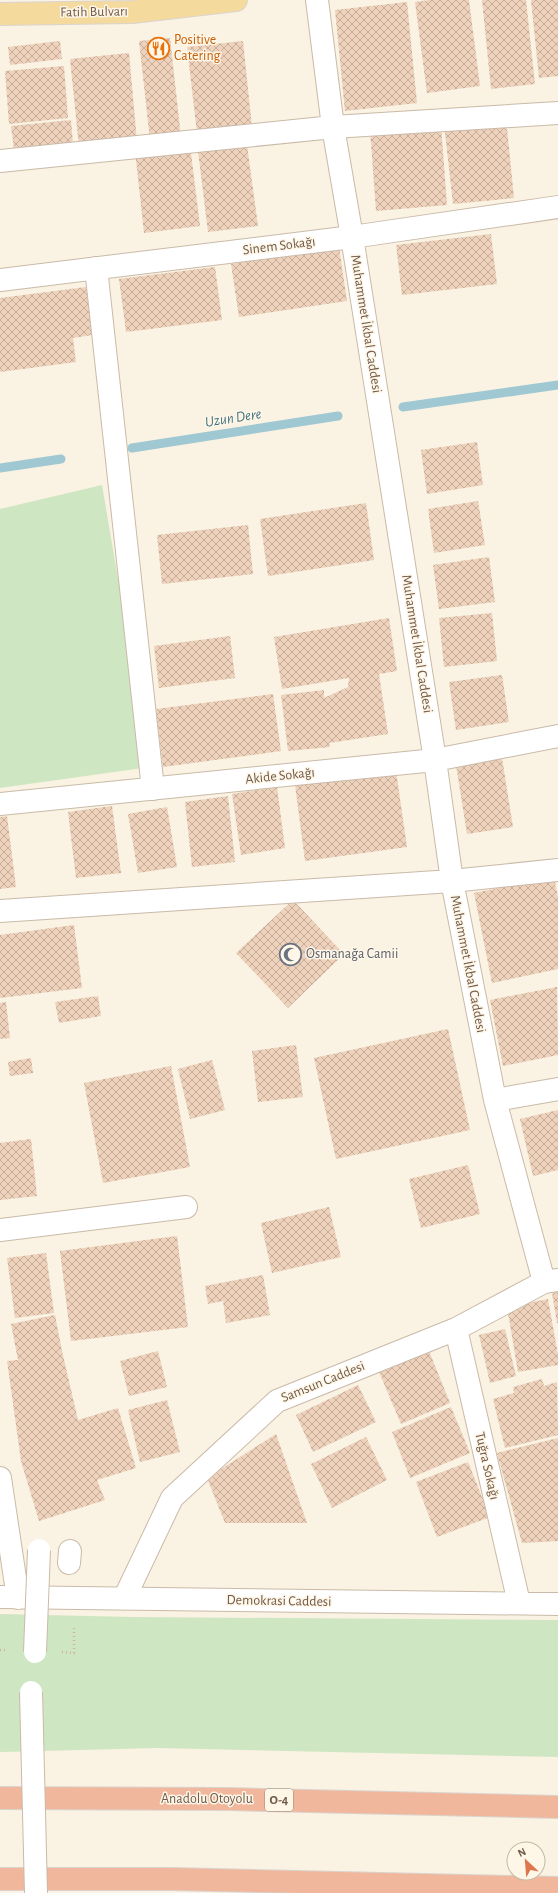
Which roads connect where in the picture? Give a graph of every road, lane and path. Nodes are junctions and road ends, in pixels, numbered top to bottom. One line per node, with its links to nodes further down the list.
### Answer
1 (236, 0): 3 (main road, Fatih Bulvarı)
2 (317, 0): 5 (street, Muhammet İkbal Caddesi)
3 (0, 14)
4 (558, 113): 5 (street)
5 (333, 127): 6 (street); 8 (street, Muhammet İkbal Caddesi)
6 (0, 161)
7 (558, 207): 8 (street, Sinem Sokağı)
8 (352, 237): 9 (street, Sinem Sokağı); 12 (street, Muhammet İkbal Caddesi)
9 (96, 268): 10 (street, Sinem Sokağı); 13 (street)
10 (0, 280)
11 (558, 736): 12 (street, Akide Sokağı)
12 (435, 760): 13 (street, Akide Sokağı); 16 (street, Muhammet İkbal Caddesi)
13 (153, 789): 14 (street, Akide Sokağı)
14 (0, 804)
15 (558, 870): 16 (street)
16 (452, 882): 17 (street); 19 (street, Muhammet İkbal Caddesi)
17 (0, 911)
18 (558, 1089): 19 (street)
19 (495, 1100): 22 (street, Muhammet İkbal Caddesi)
20 (186, 1207): 21 (street)
21 (0, 1230)
22 (551, 1281): 23 (street, Samsun Caddesi)
23 (456, 1329): 27 (street, Samsun Caddesi); 28 (street, Tuğra Sokağı)
24 (0, 1478): 26 (street)
25 (39, 1550): 30 (street, bridge)
26 (9, 1598): 27 (street, Demokrasi Caddesi)
27 (124, 1599): 28 (street, Demokrasi Caddesi)
28 (519, 1603): 29 (street, Demokrasi Caddesi)
29 (558, 1604)
30 (35, 1652)
31 (31, 1692): 36 (street, bridge)
32 (0, 1798): 33 (highway, Anadolu Otoyolu / O-4)
33 (558, 1808)
34 (0, 1879): 35 (highway)
35 (558, 1888)
36 (36, 1893)

